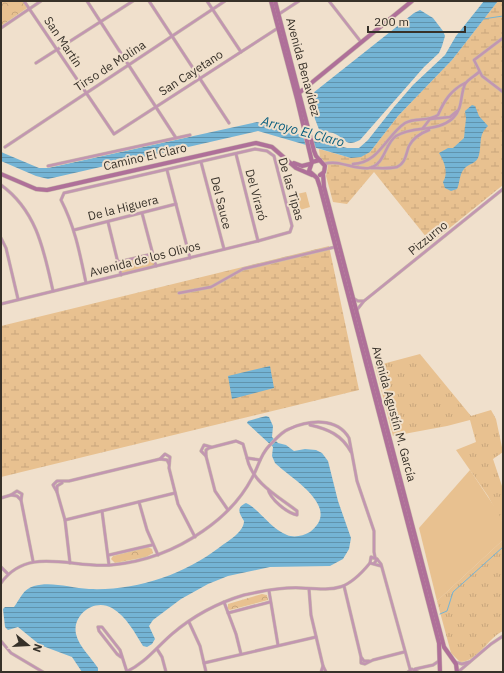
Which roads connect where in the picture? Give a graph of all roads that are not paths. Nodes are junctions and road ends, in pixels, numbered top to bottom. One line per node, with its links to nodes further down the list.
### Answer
1 (24, 1): 13 (street, San Martín)
2 (41, 1): 13 (street)
3 (87, 1): 16 (street)
4 (133, 1): 16 (street)
5 (149, 1): 19 (street)
6 (207, 1): 14 (street)
7 (225, 1): 14 (street, Tirso de Molina)
8 (270, 1): 18 (main road, Avenida Benavídez)
9 (275, 1): 15 (main road, Avenida Benavídez)
10 (299, 1): 15 (street)
11 (329, 1): 21 (street)
12 (412, 1): 21 (main road)
13 (29, 9): 17 (street); 22 (street, San Martín)
14 (213, 9): 19 (street, Tirso de Molina); 23 (street)
15 (279, 14): 31 (main road, Avenida Benavídez)
16 (101, 23): 22 (street); 25 (street)
17 (1, 28)
18 (278, 28): 23 (street, San Cayetano); 31 (main road, Avenida Benavídez)
19 (173, 36): 25 (street, Tirso de Molina); 27 (street)
20 (503, 38): 26 (street)
21 (361, 42): 31 (main road)
22 (58, 49): 24 (street); 29 (street, San Martín)
23 (240, 52): 27 (street, San Cayetano)
24 (36, 63)
25 (129, 65): 29 (street, Tirso de Molina); 32 (street)
26 (479, 72): 28 (street); 30 (street)
27 (200, 78): 32 (street, San Cayetano); 35 (street)
28 (466, 83): 33 (street); 34 (street)
29 (86, 92): 38 (street, San Martín); 41 (street, Tirso de Molina)
30 (503, 92)
31 (298, 93): 42 (main road, Avenida Benavídez)
32 (157, 106): 38 (street, San Cayetano); 40 (street)
33 (460, 107): 34 (street); 36 (street)
34 (430, 119): 37 (street); 49 (street)
35 (230, 123)
36 (432, 128): 37 (street); 51 (street)
37 (423, 129): 51 (street)
38 (114, 134)
39 (190, 135): 40 (street)
40 (176, 138): 50 (street)
41 (5, 147)
42 (312, 151): 44 (main road, Avenida Benavídez); 47 (main road, Avenida Benavídez)
43 (236, 154): 45 (street, De las Tipas); 62 (street, De las Tipas); 64 (street, Del Viraró)
44 (320, 160): 47 (main road); 48 (main road)
45 (201, 162): 52 (street, De las Tipas); 66 (street, Del Sauce)
46 (291, 162): 47 (main road); 53 (main road, Camino El Claro); 55 (main road, Camino El Claro)
47 (311, 163): 55 (main road)
48 (324, 164): 49 (street); 54 (main road)
49 (349, 165): 51 (street)
50 (48, 166)
51 (371, 168)
52 (167, 170): 58 (street); 61 (street, De las Tipas)
53 (1, 174)
54 (323, 174): 55 (main road); 75 (main road, Avenida Agustín M. García)
55 (314, 175): 65 (main road, Avenida Agustín M. García)
56 (1, 185): 73 (street)
57 (503, 189): 77 (street, Pizzurno)
58 (176, 204): 59 (street, De la Higuera); 68 (street)
59 (142, 213): 60 (street, De la Higuera); 67 (street)
60 (108, 222): 61 (street, De la Higuera); 69 (street)
61 (74, 230): 72 (street)
62 (292, 231): 64 (street, Avenida de los Olivos)
63 (1, 238): 76 (street)
64 (258, 241): 66 (street, Avenida de los Olivos)
65 (335, 247): 74 (street); 136 (main road, Avenida Agustín M. García)
66 (224, 249): 68 (street, Avenida de los Olivos)
67 (152, 254): 69 (street); 70 (street)
68 (190, 258): 70 (street, Avenida de los Olivos)
69 (118, 262): 71 (street)
70 (156, 266): 71 (street, Avenida de los Olivos)
71 (121, 275): 72 (street, Avenida de los Olivos)
72 (86, 283): 73 (street, Avenida de los Olivos)
73 (53, 292): 76 (street, Avenida de los Olivos)
74 (179, 293)
75 (353, 297): 77 (street); 79 (main road, Avenida Agustín M. García)
76 (18, 300): 78 (street, Avenida de los Olivos)
77 (364, 300): 79 (street, Pizzurno)
78 (1, 304)
79 (356, 311): 135 (main road, Avenida Agustín M. García)
80 (308, 424): 81 (street); 82 (street); 88 (street)
81 (338, 427): 82 (street); 84 (street)
82 (334, 433): 84 (street)
83 (211, 447): 85 (street); 85 (street); 86 (street)
84 (352, 455): 104 (street)
85 (206, 456): 99 (street)
86 (247, 458): 88 (street); 90 (street)
87 (160, 459): 89 (street); 89 (street); 91 (street)
88 (260, 460): 90 (street)
89 (169, 464): 94 (street)
90 (254, 474): 92 (street); 99 (street)
91 (62, 482): 93 (street); 93 (street)
92 (268, 489): 92 (street)
93 (57, 492): 101 (street)
94 (175, 493): 98 (street); 102 (street)
95 (11, 495): 96 (street); 97 (street); 97 (street)
96 (1, 498)
97 (21, 500): 109 (street)
98 (139, 502): 100 (street); 103 (street)
99 (228, 510): 102 (street)
100 (102, 511): 101 (street); 105 (street)
101 (64, 520): 110 (street)
102 (195, 537): 106 (street)
103 (152, 545): 105 (street); 106 (street)
104 (374, 547): 107 (street); 108 (street)
105 (108, 555): 113 (street)
106 (158, 555): 113 (street)
107 (370, 558): 108 (street); 111 (street)
108 (376, 558): 112 (street); 115 (street)
109 (33, 561): 110 (street); 116 (street)
110 (70, 563): 113 (street)
111 (370, 563): 112 (street); 118 (street)
112 (374, 564): 115 (street)
113 (109, 565)
114 (1, 567): 116 (street)
115 (381, 567): 132 (street)
116 (8, 574): 117 (street)
117 (1, 583)
118 (344, 586): 119 (street); 132 (street)
119 (309, 589): 120 (street); 126 (street)
120 (269, 591): 121 (street); 122 (street)
121 (224, 602): 123 (street); 124 (street)
122 (270, 602): 123 (street); 128 (street)
123 (228, 613): 133 (street)
124 (188, 622): 130 (street); 139 (street)
125 (503, 636): 137 (street)
126 (316, 637): 128 (street); 140 (street)
127 (1, 641): 129 (street)
128 (278, 646): 133 (street)
129 (5, 647): 131 (street); 143 (street)
130 (157, 649): 144 (street); 145 (street)
131 (1, 650)
132 (404, 652): 141 (street)
133 (241, 654): 139 (street)
134 (121, 656): 134 (street); 144 (street)
135 (450, 657): 136 (main road); 138 (main road)
136 (440, 659): 142 (street); 150 (main road, Avenida Agustín M. García)
137 (470, 661): 138 (street); 151 (street)
138 (455, 662): 151 (main road)
139 (204, 663): 146 (street)
140 (323, 666): 147 (street); 148 (street)
141 (410, 669): 142 (street); 149 (street)
142 (416, 671)
143 (43, 672)
144 (127, 672)
145 (166, 672)
146 (206, 672)
147 (321, 672)
148 (326, 672)
149 (408, 672)
150 (440, 672)
151 (457, 672)

